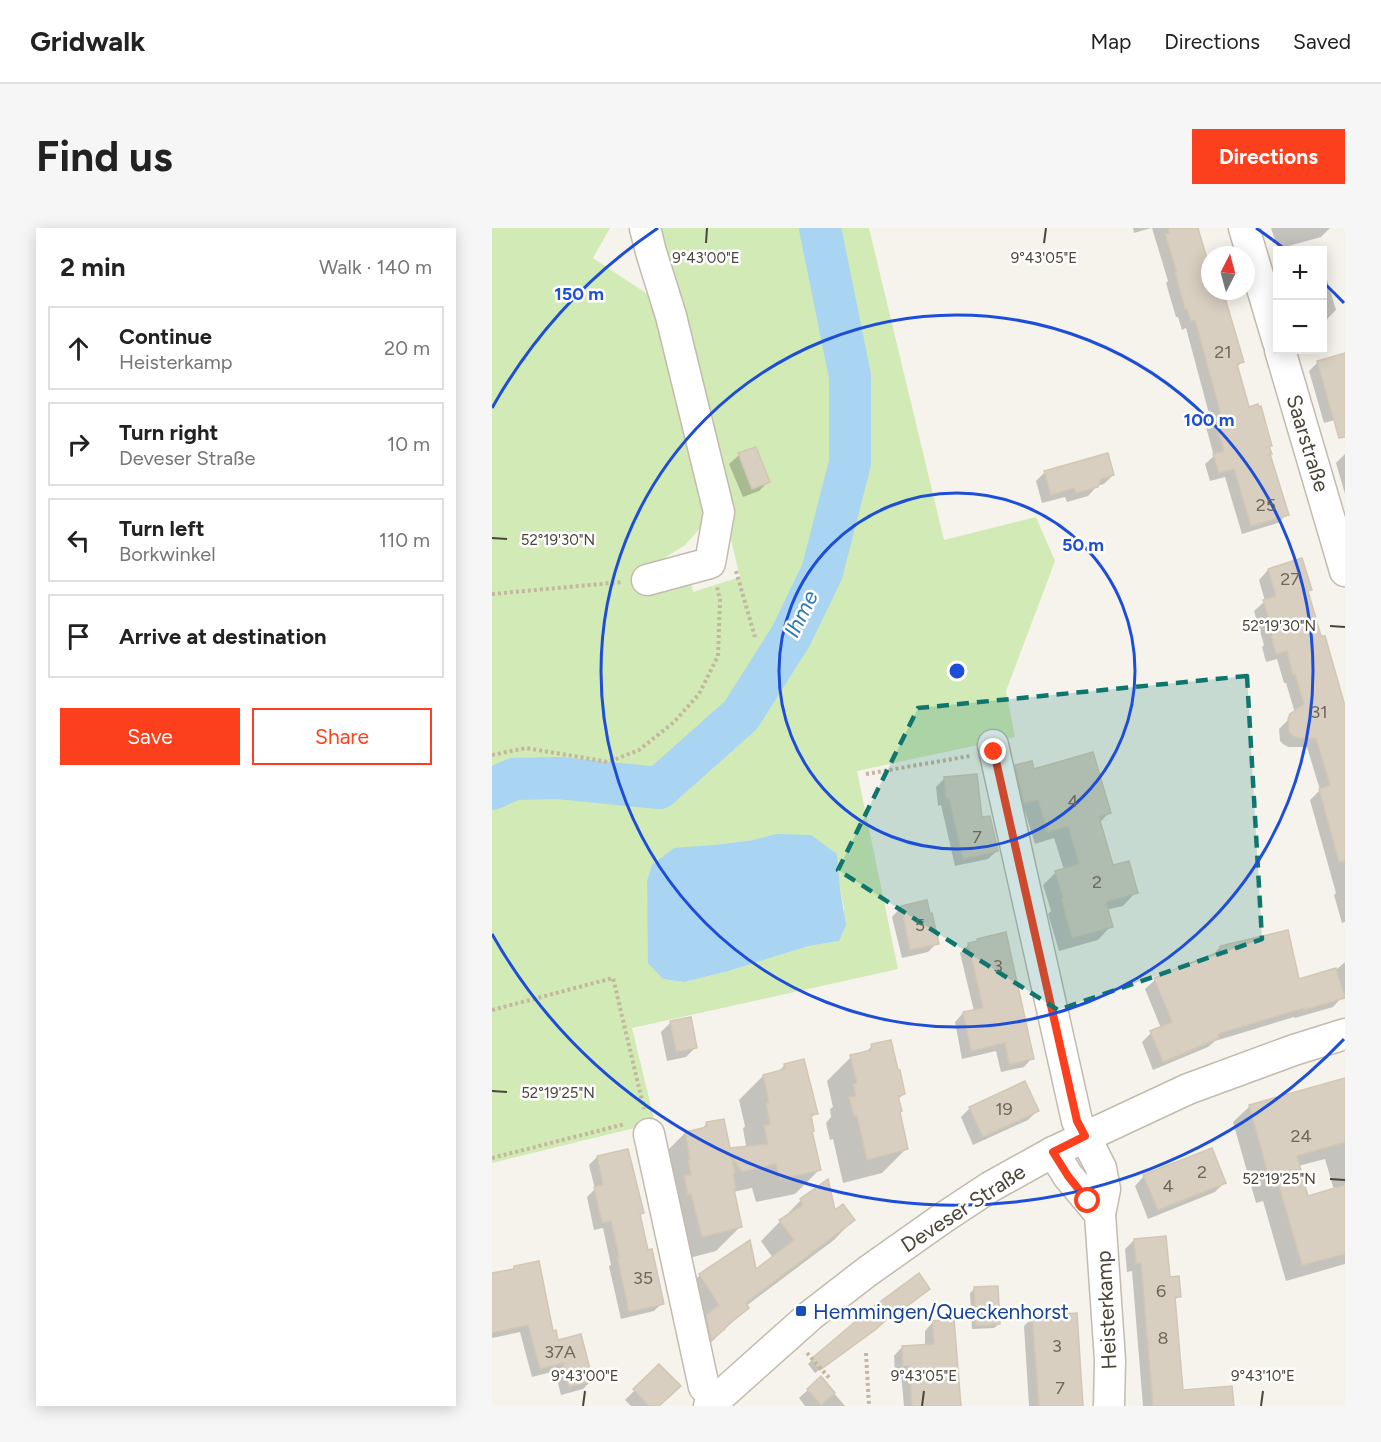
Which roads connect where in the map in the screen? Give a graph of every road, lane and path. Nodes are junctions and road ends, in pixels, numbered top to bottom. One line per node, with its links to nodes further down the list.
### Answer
1 (645, 228): 6 (street)
2 (1244, 228): 3 (street)
3 (1273, 325)
4 (1281, 354): 5 (street, Saarstraße)
5 (1341, 538): 7 (street, Saarstraße)
6 (710, 564): 8 (street); 10 (path); 12 (path)
7 (1345, 571)
8 (647, 580): 9 (path)
9 (492, 594)
10 (755, 637)
11 (985, 750): 13 (path); 17 (street, Heisterkamp)
12 (492, 755)
13 (866, 774)
14 (492, 1010): 16 (path)
15 (1345, 1034): 17 (street, Deveser Straße)
16 (643, 1124): 19 (path); 24 (street, Deveser Straße)
17 (1085, 1136): 18 (street, Deveser Straße); 20 (street, Heisterkamp)
18 (1053, 1152): 20 (street); 21 (street, Deveser Straße)
19 (492, 1158)
20 (1100, 1214): 26 (street, Heisterkamp)
21 (790, 1335): 23 (path); 24 (street, Deveser Straße)
22 (866, 1353): 25 (path)
23 (831, 1380)
24 (713, 1402)
25 (869, 1406)
26 (1109, 1406)

